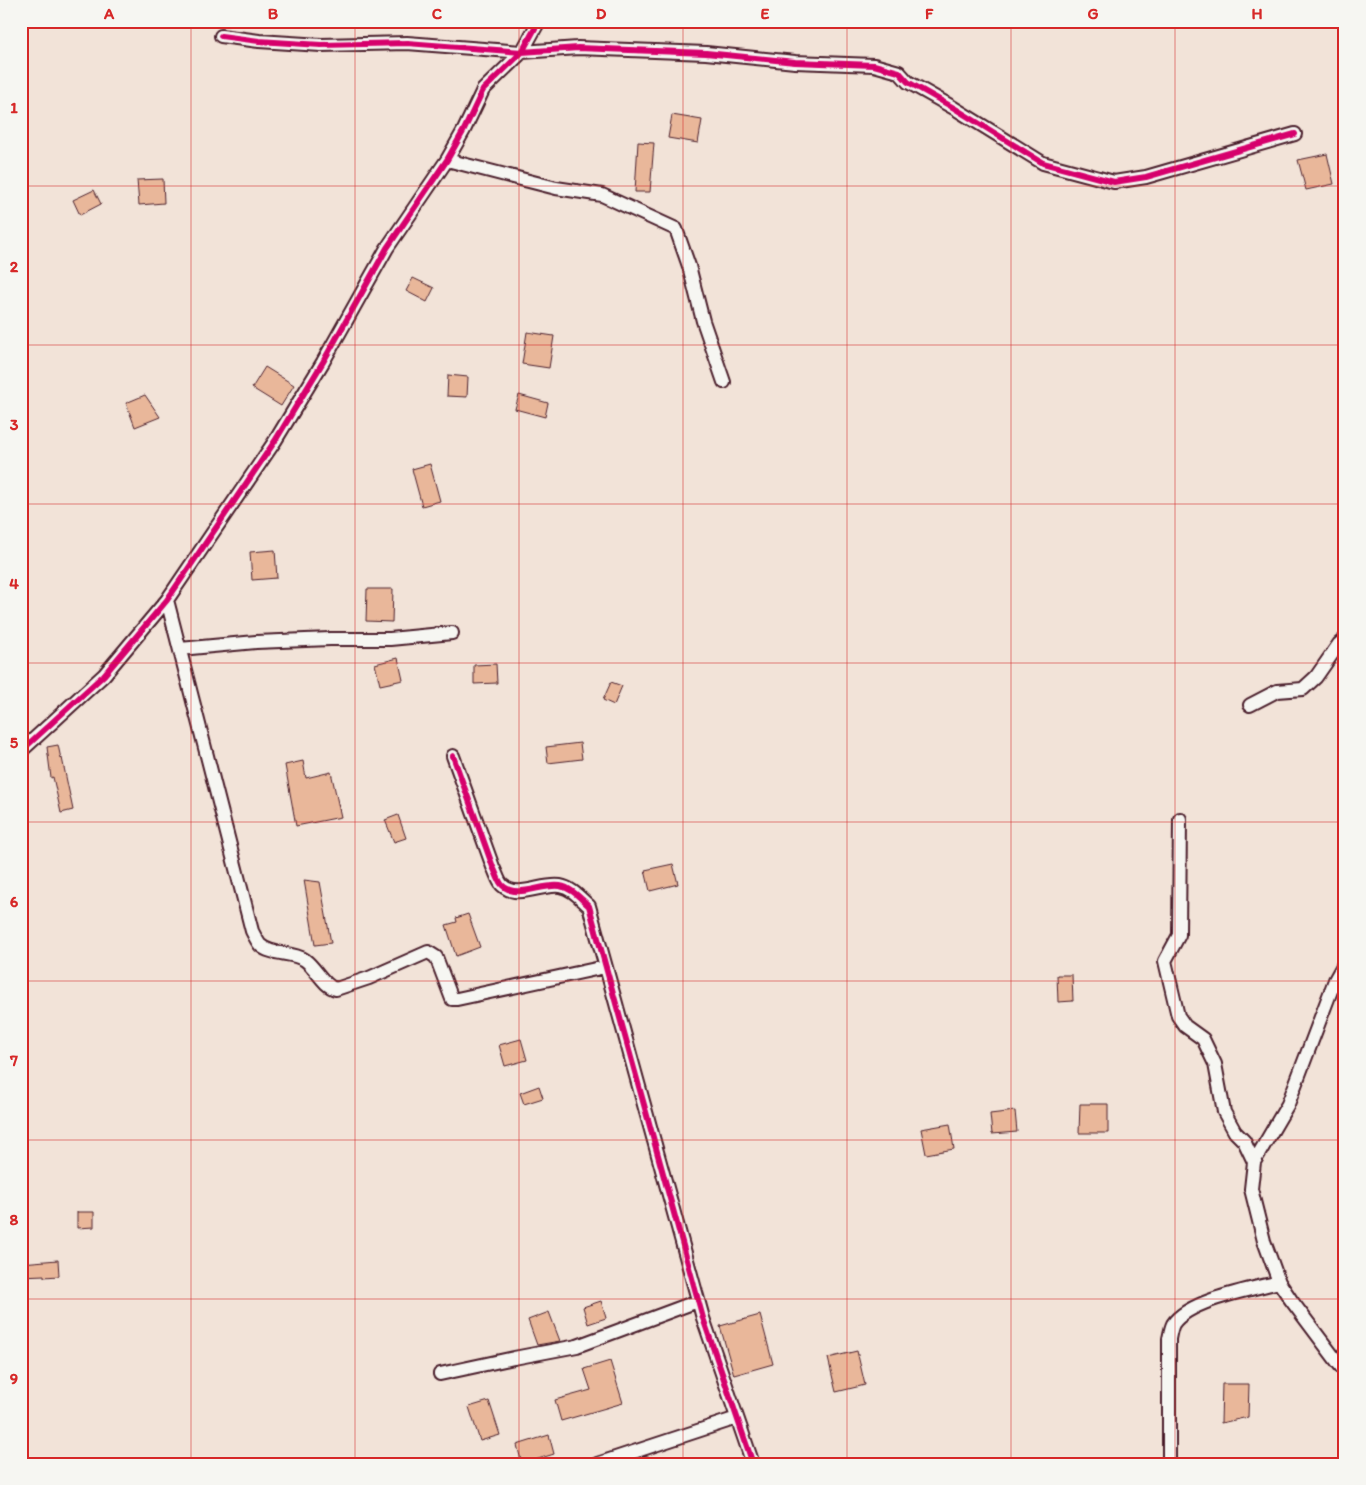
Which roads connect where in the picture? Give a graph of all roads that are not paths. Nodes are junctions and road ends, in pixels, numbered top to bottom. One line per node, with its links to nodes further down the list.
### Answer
1 (539, 21): 3 (street)
2 (221, 36): 3 (street)
3 (522, 52): 4 (street); 5 (street)
4 (1295, 134)
5 (447, 160): 6 (street); 7 (street)
6 (724, 382)
7 (167, 600): 10 (street); 12 (street)
8 (452, 633): 10 (street)
9 (1345, 639): 11 (street)
10 (180, 649): 16 (street)
11 (1250, 705)
12 (21, 751)
13 (454, 756): 16 (street)
14 (1180, 819): 17 (street)
15 (1345, 962): 17 (street)
16 (605, 967): 19 (street)
17 (1254, 1162): 18 (street)
18 (1280, 1282): 20 (street); 25 (street)
19 (698, 1301): 21 (street); 22 (street)
20 (1345, 1372)
21 (440, 1374)
22 (737, 1418): 23 (street); 24 (street)
23 (597, 1464)
24 (753, 1464)
25 (1169, 1464)

